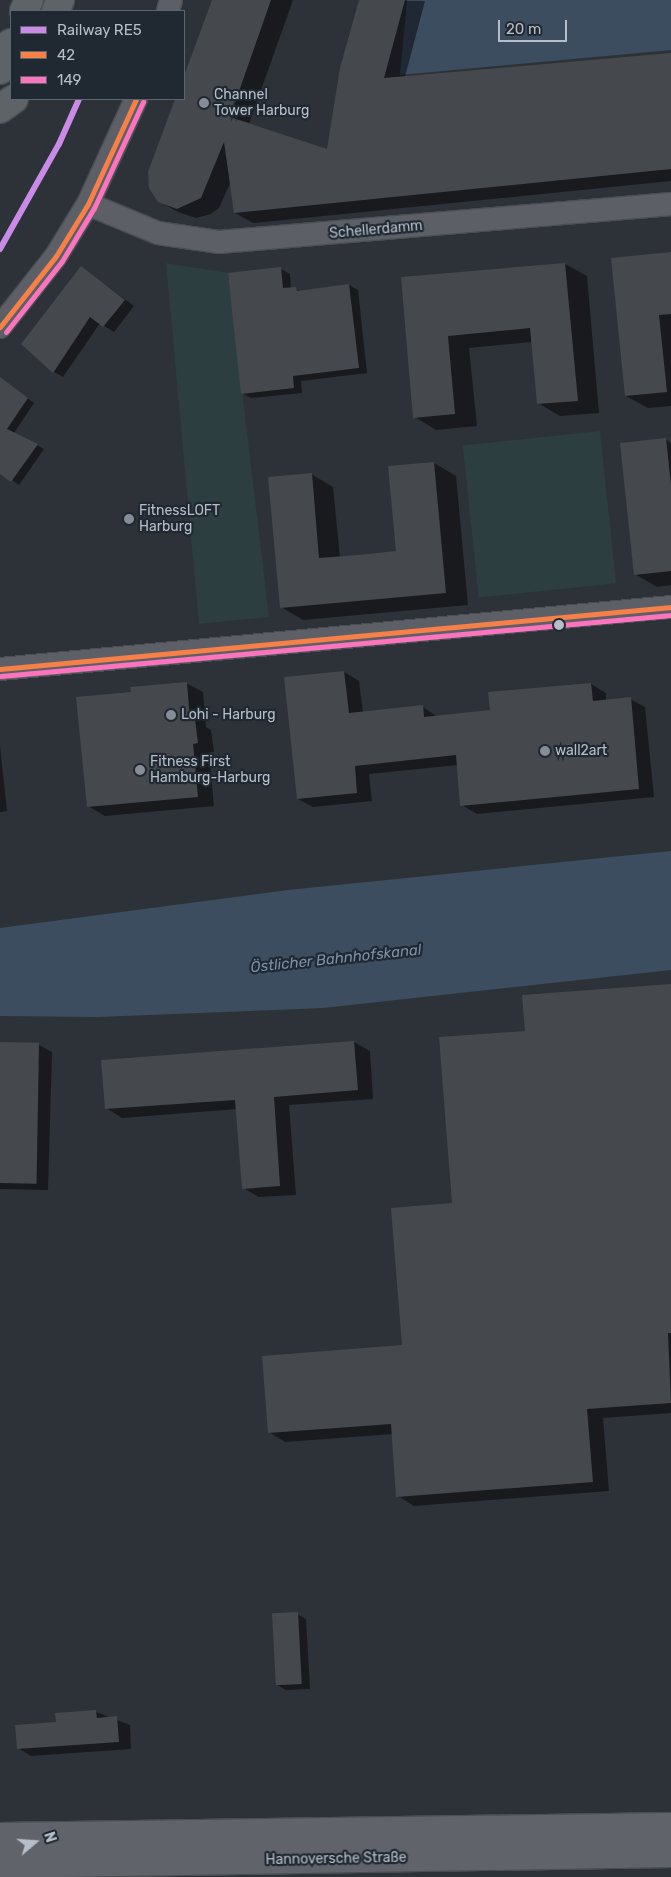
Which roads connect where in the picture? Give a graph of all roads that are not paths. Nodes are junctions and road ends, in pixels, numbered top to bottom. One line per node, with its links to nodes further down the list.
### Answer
1 (10, 46): 2 (main road)
2 (0, 70)
3 (13, 100): 5 (main road)
4 (136, 100): 6 (street)
5 (0, 109)
6 (88, 204): 7 (street, Schellerdamm); 8 (street)
7 (671, 204)
8 (0, 327)
9 (671, 607): 10 (street)
10 (0, 669)
11 (671, 1827): 12 (main road, Hannoversche Straße)
12 (0, 1837)
13 (671, 1853): 14 (main road, Hannoversche Straße)
14 (0, 1864)

